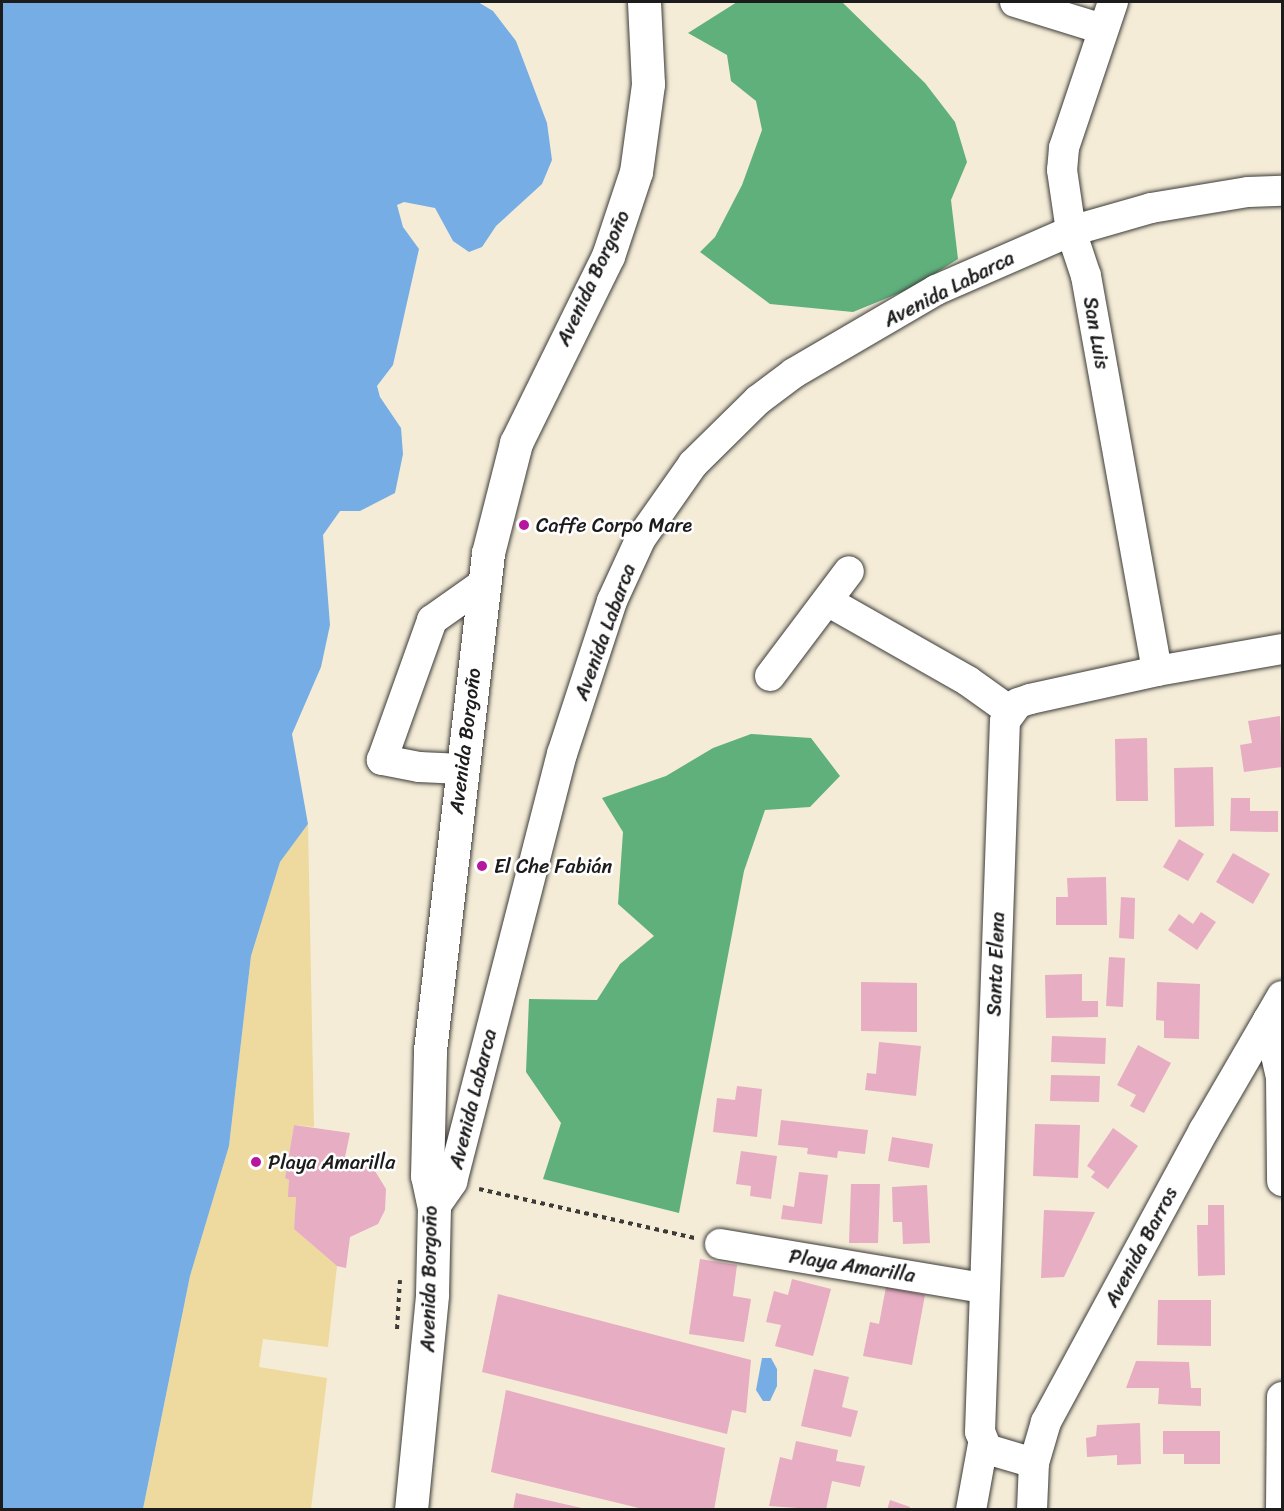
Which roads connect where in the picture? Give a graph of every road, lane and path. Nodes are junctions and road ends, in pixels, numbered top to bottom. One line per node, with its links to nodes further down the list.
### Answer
1 (644, 2): 8 (main road, Avenida Borgoño)
2 (1015, 2): 4 (street)
3 (1113, 2): 4 (street, San Luis)
4 (1103, 29): 6 (street, San Luis)
5 (1282, 190): 6 (street, Avenida Labarca)
6 (1071, 231): 11 (street, San Luis); 17 (street, Avenida Labarca)
7 (849, 571): 9 (street)
8 (483, 584): 14 (main road, Avenida Borgoño); 14 (street)
9 (829, 602): 12 (street); 13 (street)
10 (1282, 649): 11 (street)
11 (1157, 670): 13 (street)
12 (770, 676)
13 (1010, 711): 19 (street, Santa Elena)
14 (462, 769): 17 (main road, Avenida Borgoño)
15 (1278, 1012): 16 (street); 22 (street, Avenida Barros)
16 (1282, 1181)
17 (443, 1195): 18 (path); 23 (main road, Avenida Borgoño)
18 (720, 1244): 19 (street, Playa Amarilla)
19 (984, 1288): 21 (street, Santa Elena)
20 (1282, 1397): 26 (street)
21 (983, 1444): 22 (street); 24 (street)
22 (1034, 1463): 25 (street, Avenida Barros)
23 (411, 1509)
24 (971, 1509)
25 (1032, 1509)
26 (1281, 1509)

